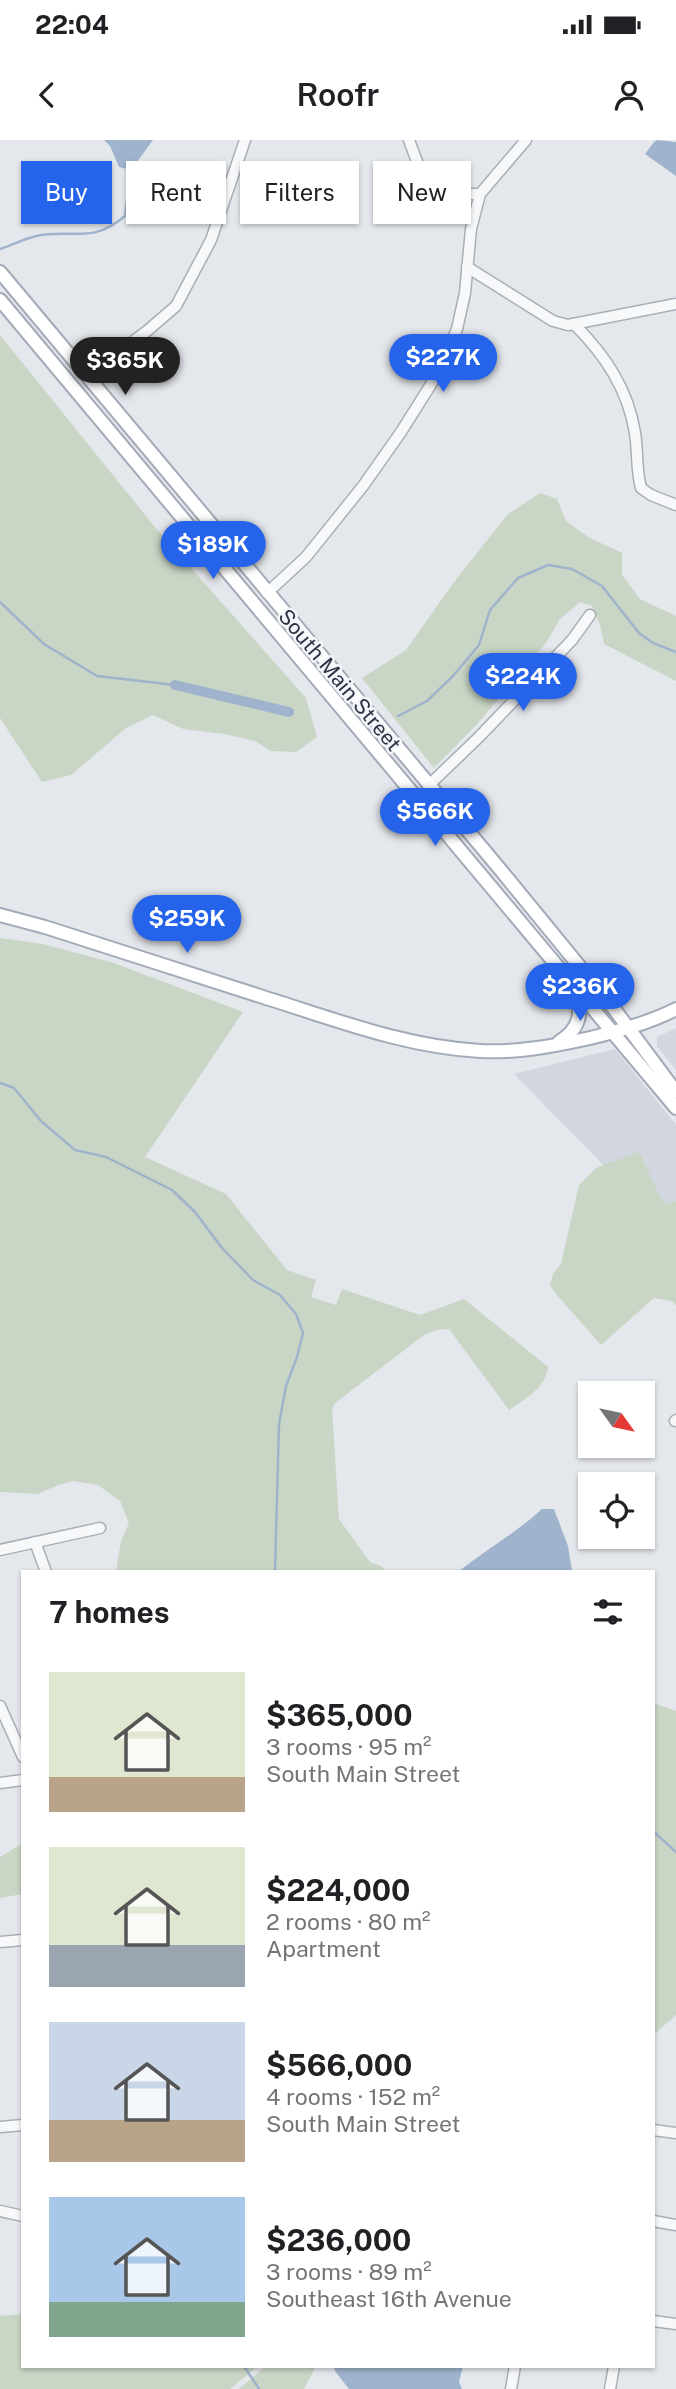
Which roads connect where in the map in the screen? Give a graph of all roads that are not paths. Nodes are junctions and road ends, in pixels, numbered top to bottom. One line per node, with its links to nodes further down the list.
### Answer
1 (245, 140): 10 (street)
2 (409, 140): 4 (street)
3 (526, 140): 4 (street)
4 (480, 194): 5 (street)
5 (467, 267): 9 (street); 13 (street)
6 (0, 272): 10 (main road, South Main Street)
7 (0, 300): 11 (main road, South Main Street)
8 (676, 304): 9 (street)
9 (574, 324): 12 (street)
10 (86, 376): 11 (main road); 13 (main road, South Main Street)
11 (72, 387): 14 (main road, South Main Street)
12 (676, 505)
13 (267, 593): 14 (main road); 16 (main road, South Main Street)
14 (253, 602): 17 (main road, South Main Street)
15 (590, 615): 16 (street)
16 (428, 786): 17 (main road); 18 (main road, South Main Street)
17 (414, 796): 19 (main road, South Main Street)
18 (499, 869): 19 (main road); 23 (main road, South Main Street)
19 (482, 879): 21 (main road, South Main Street)
20 (0, 915): 25 (main road)
21 (571, 982): 24 (main road, South Main Street); 25 (main road)
22 (676, 1009): 23 (main road)
23 (628, 1028): 24 (main road); 26 (main road, South Main Street)
24 (614, 1032): 25 (main road); 27 (main road, South Main Street)
25 (553, 1045)
26 (676, 1092)
27 (676, 1108)
28 (100, 1528): 29 (street)
29 (35, 1542): 30 (street); 31 (street)
30 (0, 1550)
31 (45, 1570)
32 (0, 1706): 33 (street)
33 (21, 1753)
34 (21, 1780): 35 (street)
35 (0, 1783)
36 (21, 1940): 37 (street)
37 (0, 1942)
38 (21, 2125): 39 (street)
39 (0, 2127)
40 (655, 2130): 41 (street)
41 (676, 2133)
42 (0, 2211): 43 (street)
43 (21, 2216)
44 (655, 2221): 45 (street)
45 (676, 2225)
46 (655, 2321): 47 (street)
47 (676, 2324)
48 (515, 2368): 50 (street)
49 (614, 2368): 51 (street)
50 (511, 2389)
51 (610, 2389)

